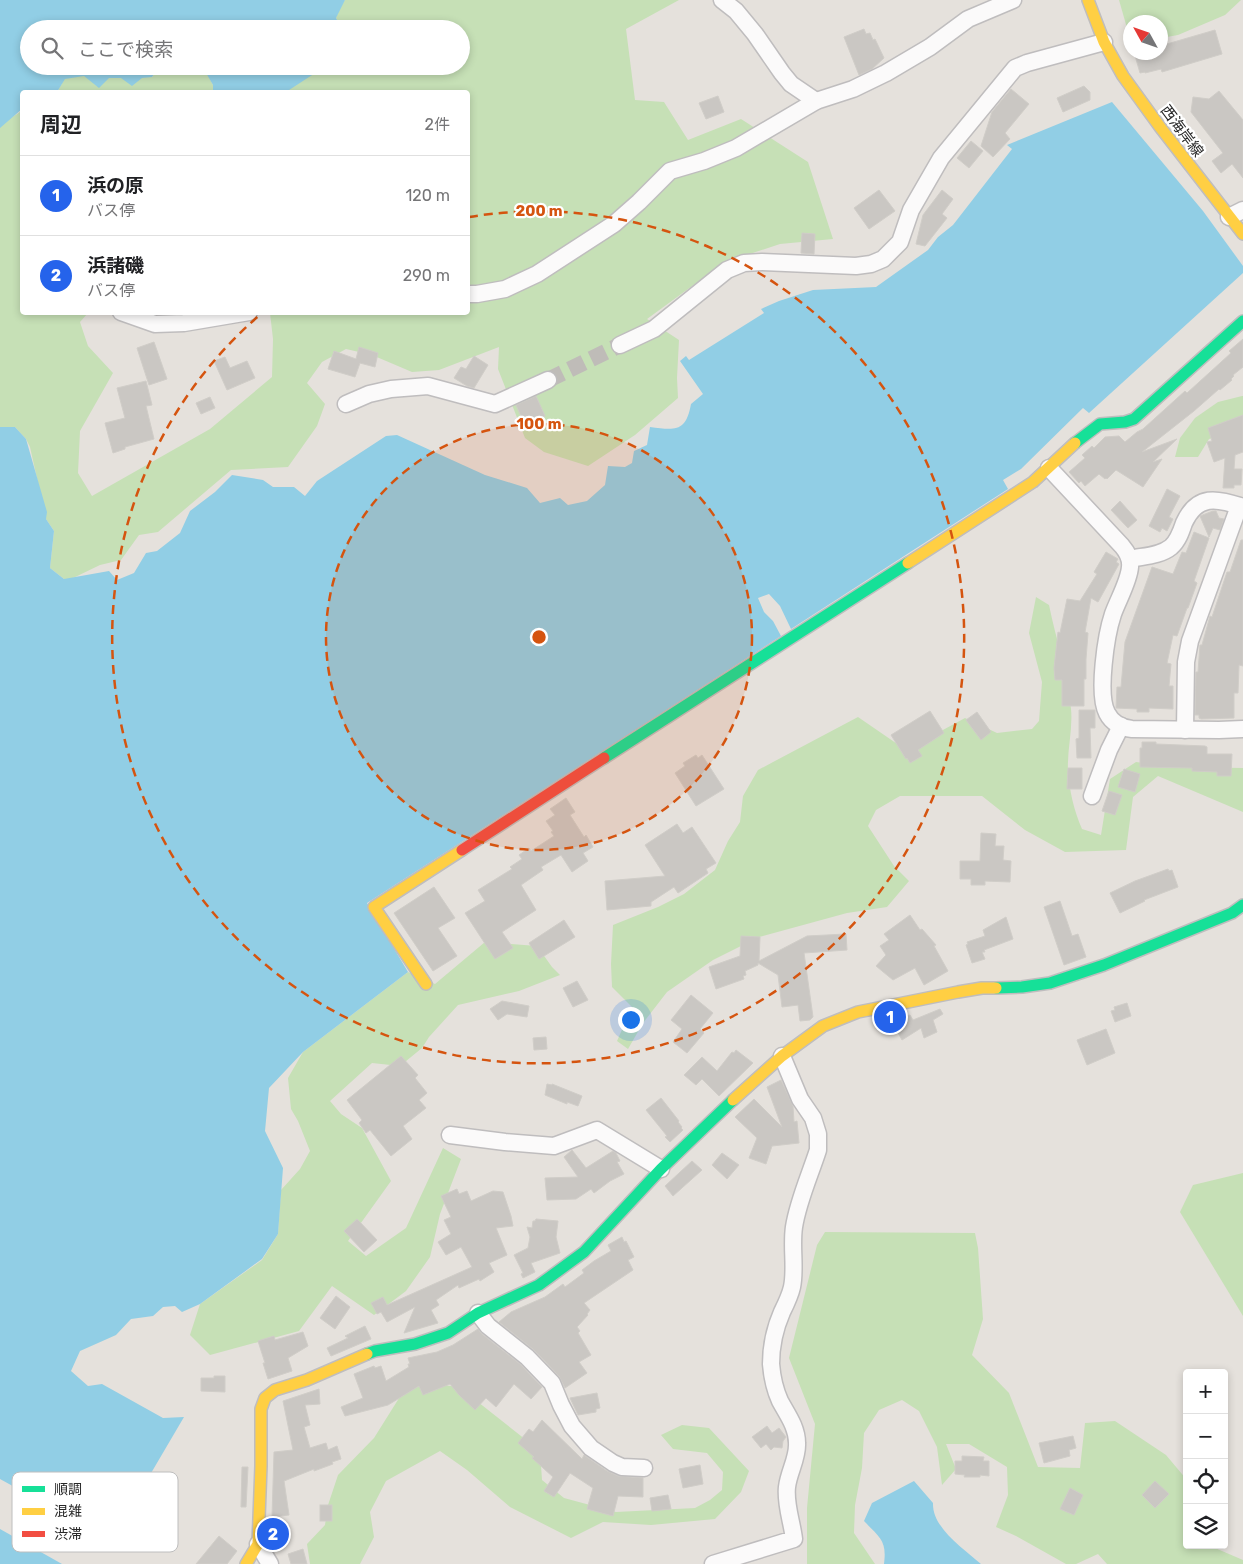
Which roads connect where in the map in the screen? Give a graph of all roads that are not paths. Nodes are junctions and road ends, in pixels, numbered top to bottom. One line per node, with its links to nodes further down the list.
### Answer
1 (722, 0): 5 (street)
2 (1012, 0): 5 (street)
3 (1088, 0): 4 (street, 西海岸線)
4 (1104, 42): 6 (street, 西海岸線); 12 (street)
5 (816, 101): 8 (street)
6 (1236, 214): 7 (street, 西海岸線)
7 (1243, 234)
8 (470, 294)
9 (130, 315): 10 (street)
10 (236, 315)
11 (1243, 321): 15 (street)
12 (620, 345)
13 (548, 380): 14 (street)
14 (346, 404)
15 (1050, 468): 17 (street); 23 (street)
16 (1241, 507): 17 (street); 20 (street)
17 (1130, 559): 18 (street)
18 (1121, 726): 20 (street); 21 (street)
19 (1243, 729): 20 (street)
20 (1185, 730)
21 (1092, 796)
22 (1243, 905): 24 (street)
23 (426, 984)
24 (782, 1056): 26 (street); 32 (street)
25 (450, 1135): 26 (street)
26 (661, 1169): 27 (street)
27 (478, 1313): 28 (street); 29 (street)
28 (644, 1468)
29 (258, 1544): 30 (street); 31 (street)
30 (246, 1564)
31 (270, 1564)
32 (713, 1564)

